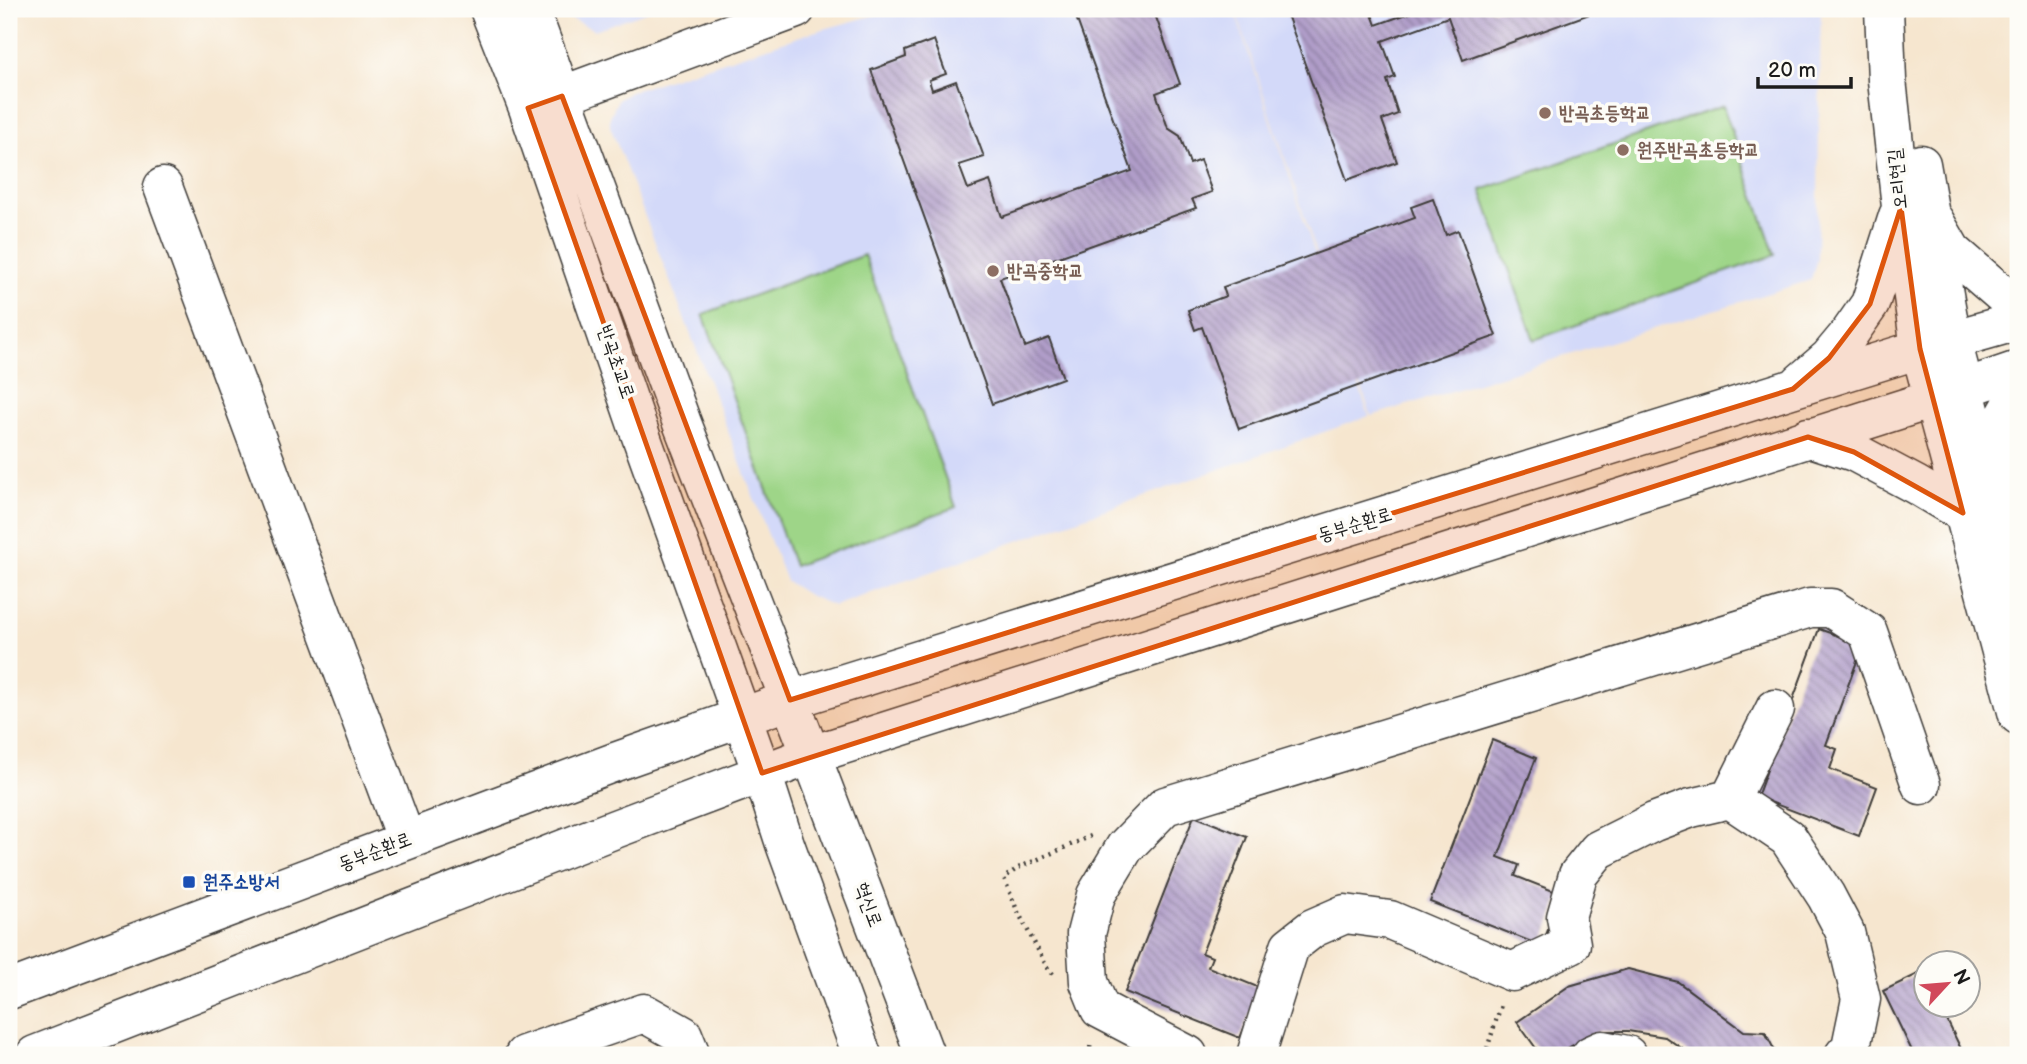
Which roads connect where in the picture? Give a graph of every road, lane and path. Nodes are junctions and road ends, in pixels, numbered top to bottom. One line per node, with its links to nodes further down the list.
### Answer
1 (489, 9): 6 (street, 반곡초교로)
2 (530, 9): 6 (street, 반곡초교로)
3 (1884, 9): 8 (street, 오리현길)
4 (1909, 9): 8 (street, 오리현길)
5 (786, 11): 6 (street)
6 (545, 102): 19 (street, 반곡초교로); 22 (street, 반곡초교로)
7 (163, 187): 27 (street)
8 (1914, 208): 9 (street); 11 (street, 오리현길); 13 (street)
9 (2018, 303)
10 (2018, 321): 11 (street, 동부순환로)
11 (1936, 344): 13 (street, 동부순환로); 14 (street, 오리현길)
12 (2018, 370): 14 (street)
13 (1793, 389): 19 (street, 동부순환로)
14 (1948, 393): 16 (street); 17 (street)
15 (2018, 394): 17 (street)
16 (1808, 437): 17 (street); 23 (street)
17 (1977, 502): 18 (street); 21 (street)
18 (2018, 610)
19 (790, 700): 22 (street, 동부순환로); 23 (street, 혁신로)
20 (1775, 709): 26 (street)
21 (2018, 715)
22 (741, 716): 24 (street, 반곡초교로); 27 (street, 동부순환로)
23 (811, 755): 24 (street); 37 (street, 혁신로)
24 (762, 773): 33 (street); 36 (street)
25 (1921, 785): 28 (street)
26 (1730, 799): 29 (street); 32 (street)
27 (406, 840): 30 (street, 동부순환로)
28 (1125, 847): 31 (street); 31 (path)
29 (1512, 972): 39 (street); 40 (path)
30 (9, 990)
31 (1097, 999): 38 (street)
32 (1851, 1053)
33 (35, 1055)
34 (524, 1055): 35 (street)
35 (691, 1055)
36 (862, 1055)
37 (925, 1055)
38 (1188, 1055)
39 (1256, 1055)
40 (1485, 1055)
41 (1591, 1055): 42 (street)
42 (1627, 1055)

